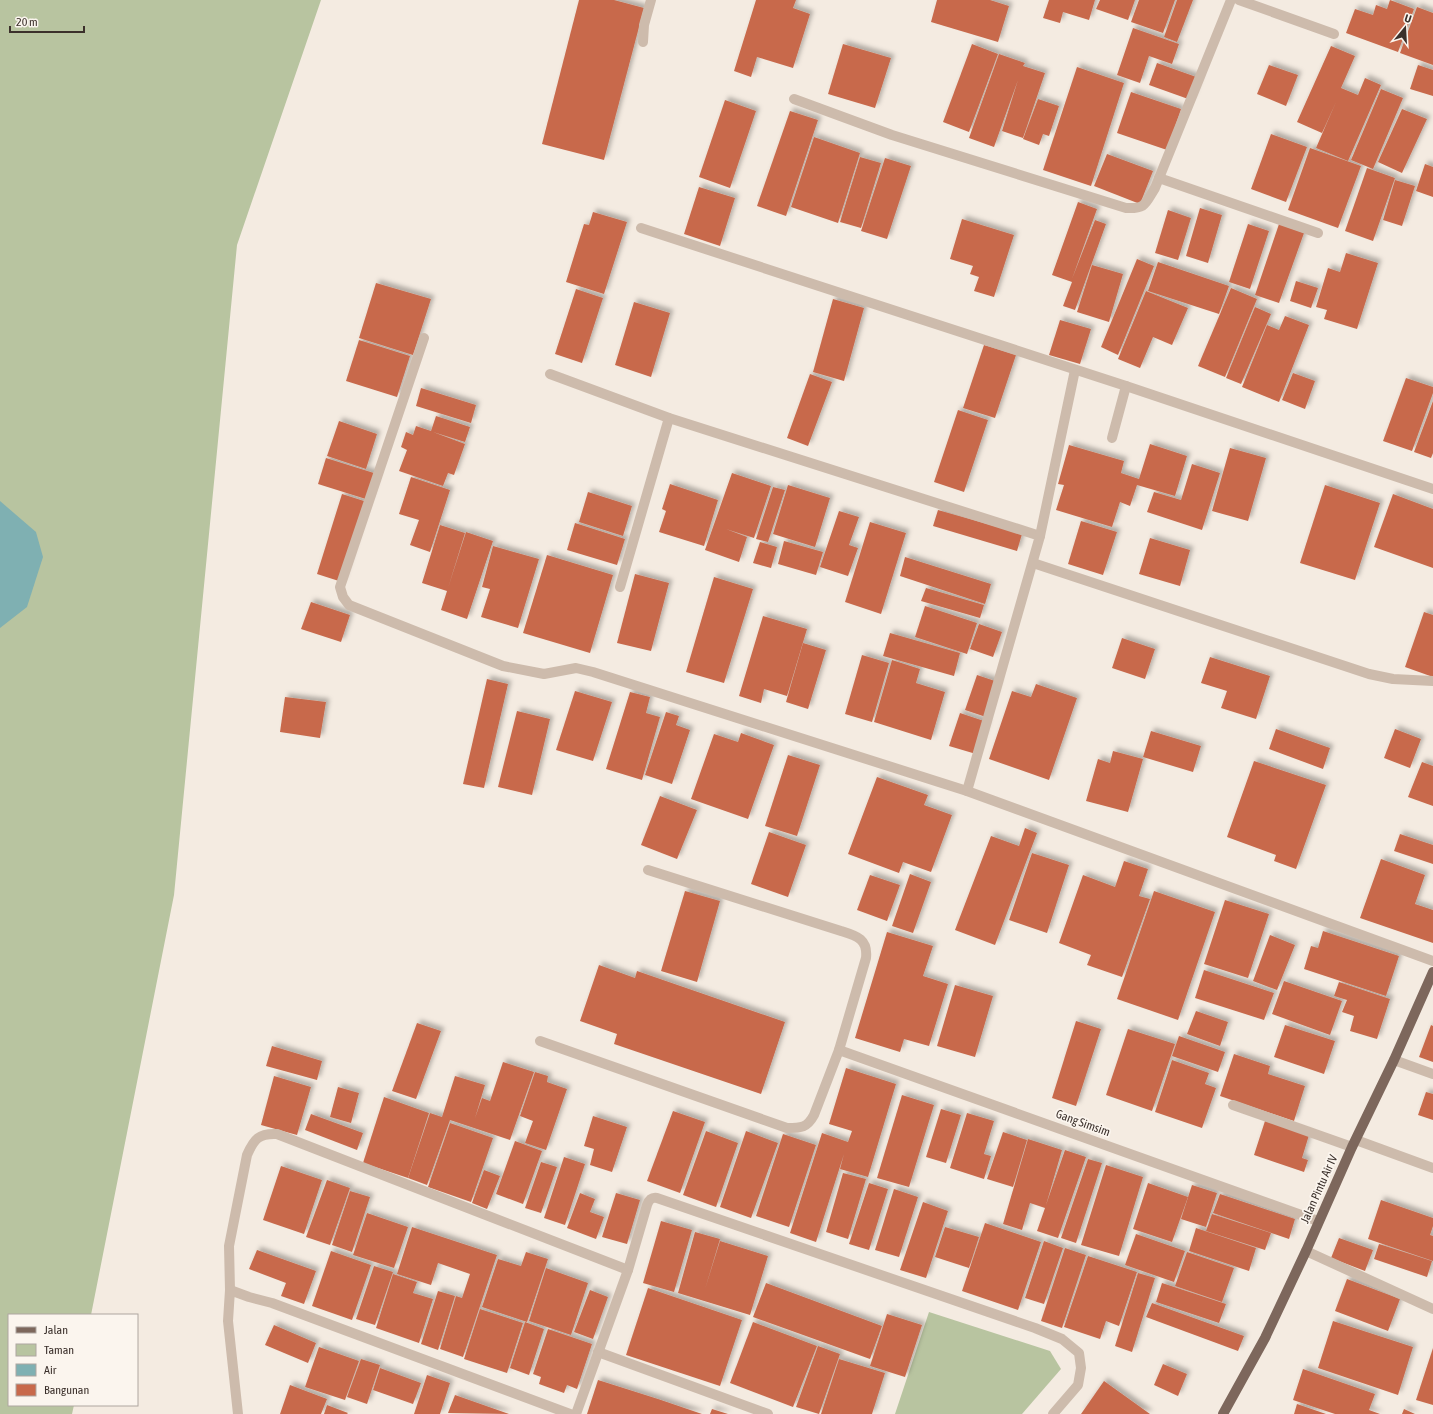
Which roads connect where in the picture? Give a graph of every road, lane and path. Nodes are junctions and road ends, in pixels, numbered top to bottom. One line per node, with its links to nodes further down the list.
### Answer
1 (651, 0): 5 (street)
2 (1231, 0): 7 (street)
3 (1239, 0): 4 (street)
4 (1334, 34)
5 (643, 42)
6 (794, 99): 7 (street)
7 (1159, 178): 9 (street)
8 (641, 228): 11 (street)
9 (1318, 233)
10 (424, 338): 21 (street)
11 (1075, 370): 13 (street); 17 (street)
12 (550, 374): 14 (street)
13 (1126, 386): 15 (street); 16 (street)
14 (668, 418): 17 (street); 19 (street)
15 (1112, 438)
16 (1433, 489)
17 (1040, 536): 18 (street)
18 (1033, 563): 20 (street); 21 (street)
19 (620, 587)
20 (1433, 681)
21 (967, 791): 23 (street)
22 (648, 870): 27 (street)
23 (1433, 961)
24 (1433, 972): 25 (main road, Jalan Pintu Air IV)
25 (1430, 989): 28 (main road, Jalan Pintu Air IV)
26 (540, 1041): 27 (street)
27 (839, 1050): 33 (street, Gang Simsim)
28 (1394, 1060): 29 (street); 31 (main road, Jalan Pintu Air IV)
29 (1433, 1074)
30 (1233, 1105): 31 (street)
31 (1354, 1144): 32 (street); 33 (main road, Jalan Pintu Air IV)
32 (1433, 1168)
33 (1318, 1221): 34 (main road, Jalan Pintu Air IV)
34 (1306, 1251): 37 (street); 44 (main road, Jalan Pintu Air IV)
35 (628, 1270): 36 (street); 38 (street); 43 (street)
36 (230, 1290): 39 (street); 40 (street)
37 (1433, 1309)
38 (598, 1352): 41 (street); 42 (street)
39 (238, 1414)
40 (570, 1414)
41 (576, 1414)
42 (768, 1414)
43 (1053, 1414)
44 (1223, 1414)

